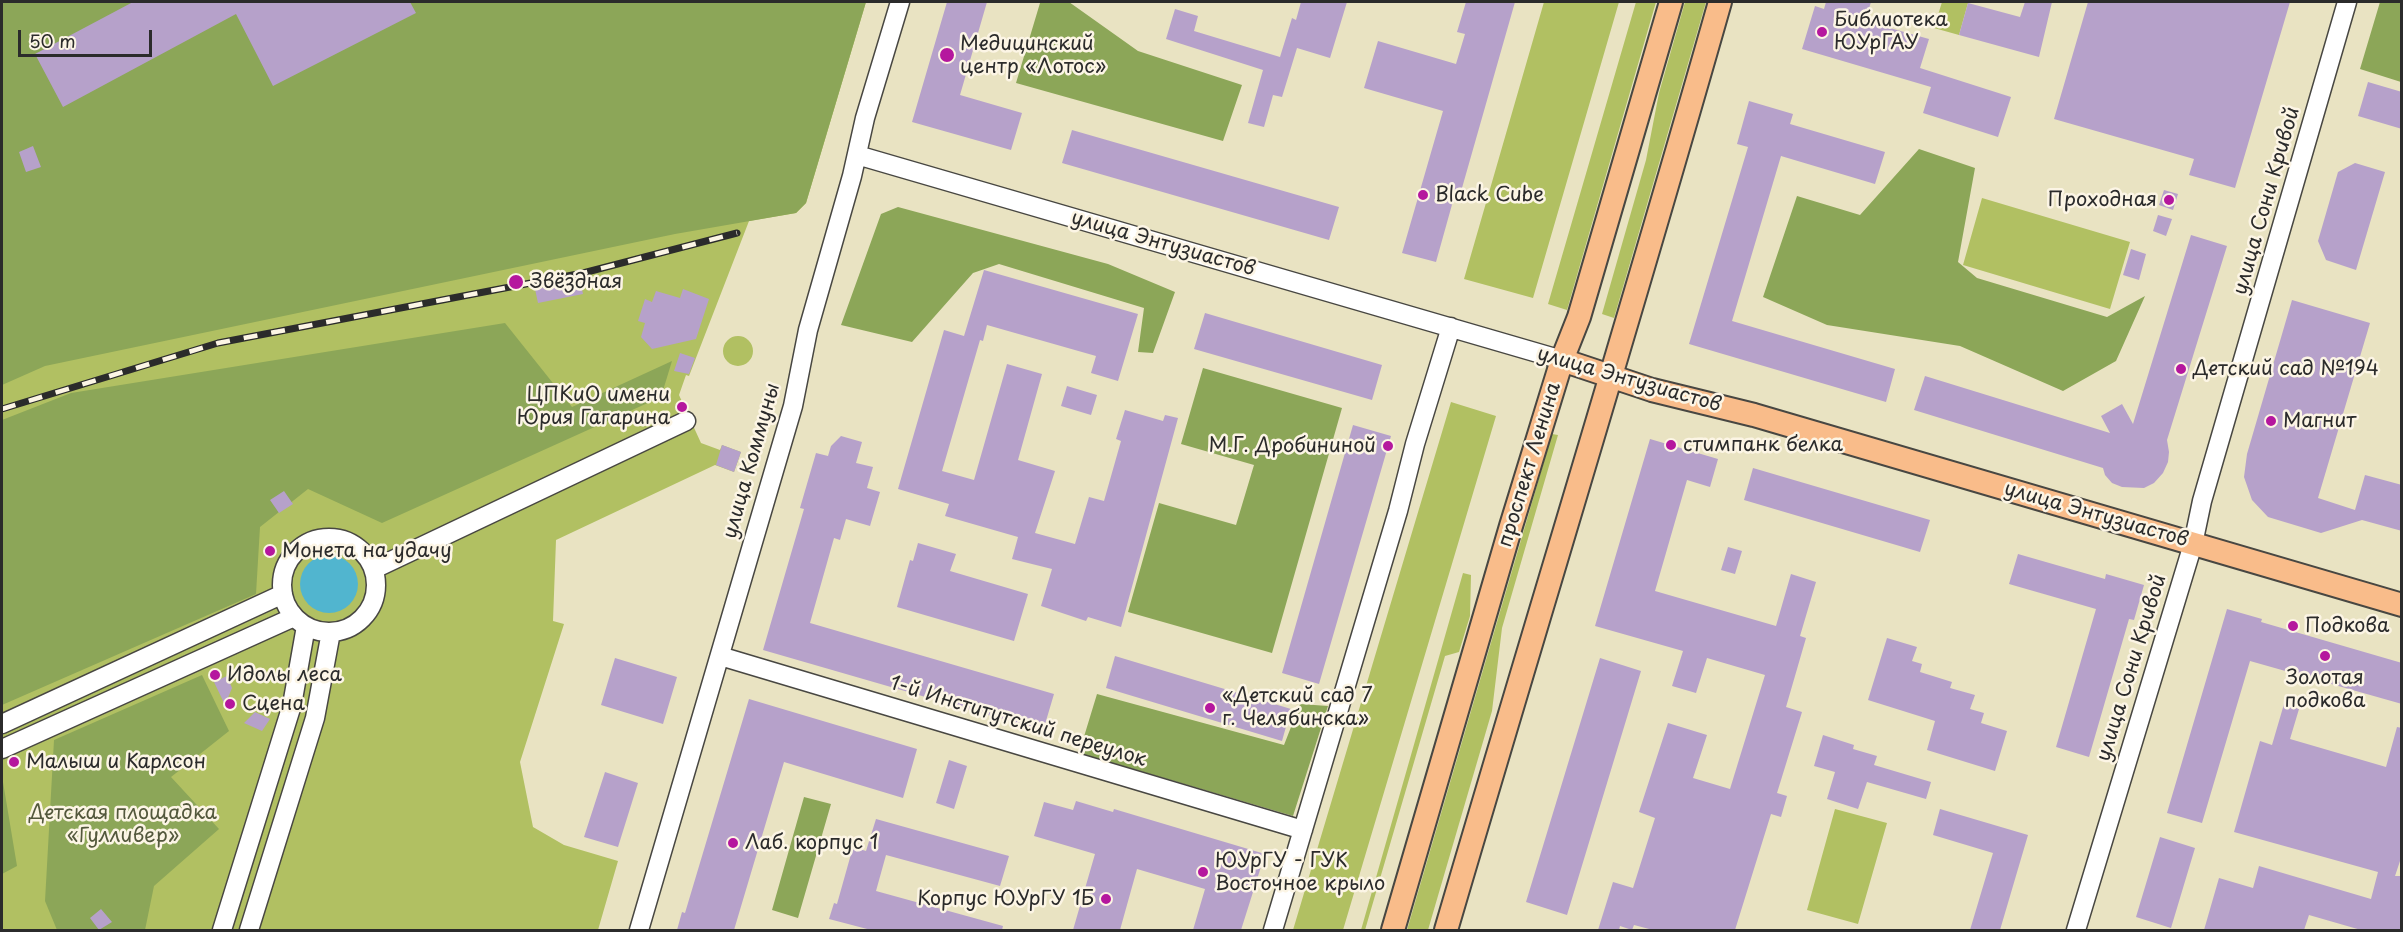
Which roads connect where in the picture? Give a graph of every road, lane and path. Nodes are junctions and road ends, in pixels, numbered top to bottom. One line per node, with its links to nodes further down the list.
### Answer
1 (900, 2): 5 (street, улица Коммуны)
2 (1671, 2): 7 (main road, проспект Ленина)
3 (1720, 2): 8 (main road)
4 (2347, 2): 10 (street, улица Сони Кривой)
5 (857, 155): 6 (street, улица Энтузиастов); 16 (street, улица Коммуны)
6 (1451, 327): 7 (street, улица Энтузиастов); 19 (street)
7 (1562, 360): 8 (main road, улица Энтузиастов); 24 (main road, проспект Ленина)
8 (1610, 376): 10 (main road, улица Энтузиастов); 25 (main road)
9 (686, 422): 11 (street)
10 (2193, 544): 13 (main road, улица Энтузиастов); 26 (street, улица Сони Кривой)
11 (374, 569): 12 (street); 15 (street)
12 (283, 594): 14 (street); 17 (street)
13 (2402, 605)
14 (300, 621): 15 (street); 18 (street); 20 (street)
15 (331, 632): 21 (street)
16 (720, 656): 19 (street, 1-й Институтский переулок); 22 (street, улица Коммуны)
17 (2, 724)
18 (2, 749)
19 (1303, 830): 23 (street)
20 (222, 930)
21 (249, 930)
22 (639, 930)
23 (1273, 930)
24 (1393, 930)
25 (1446, 930)
26 (2076, 930)

